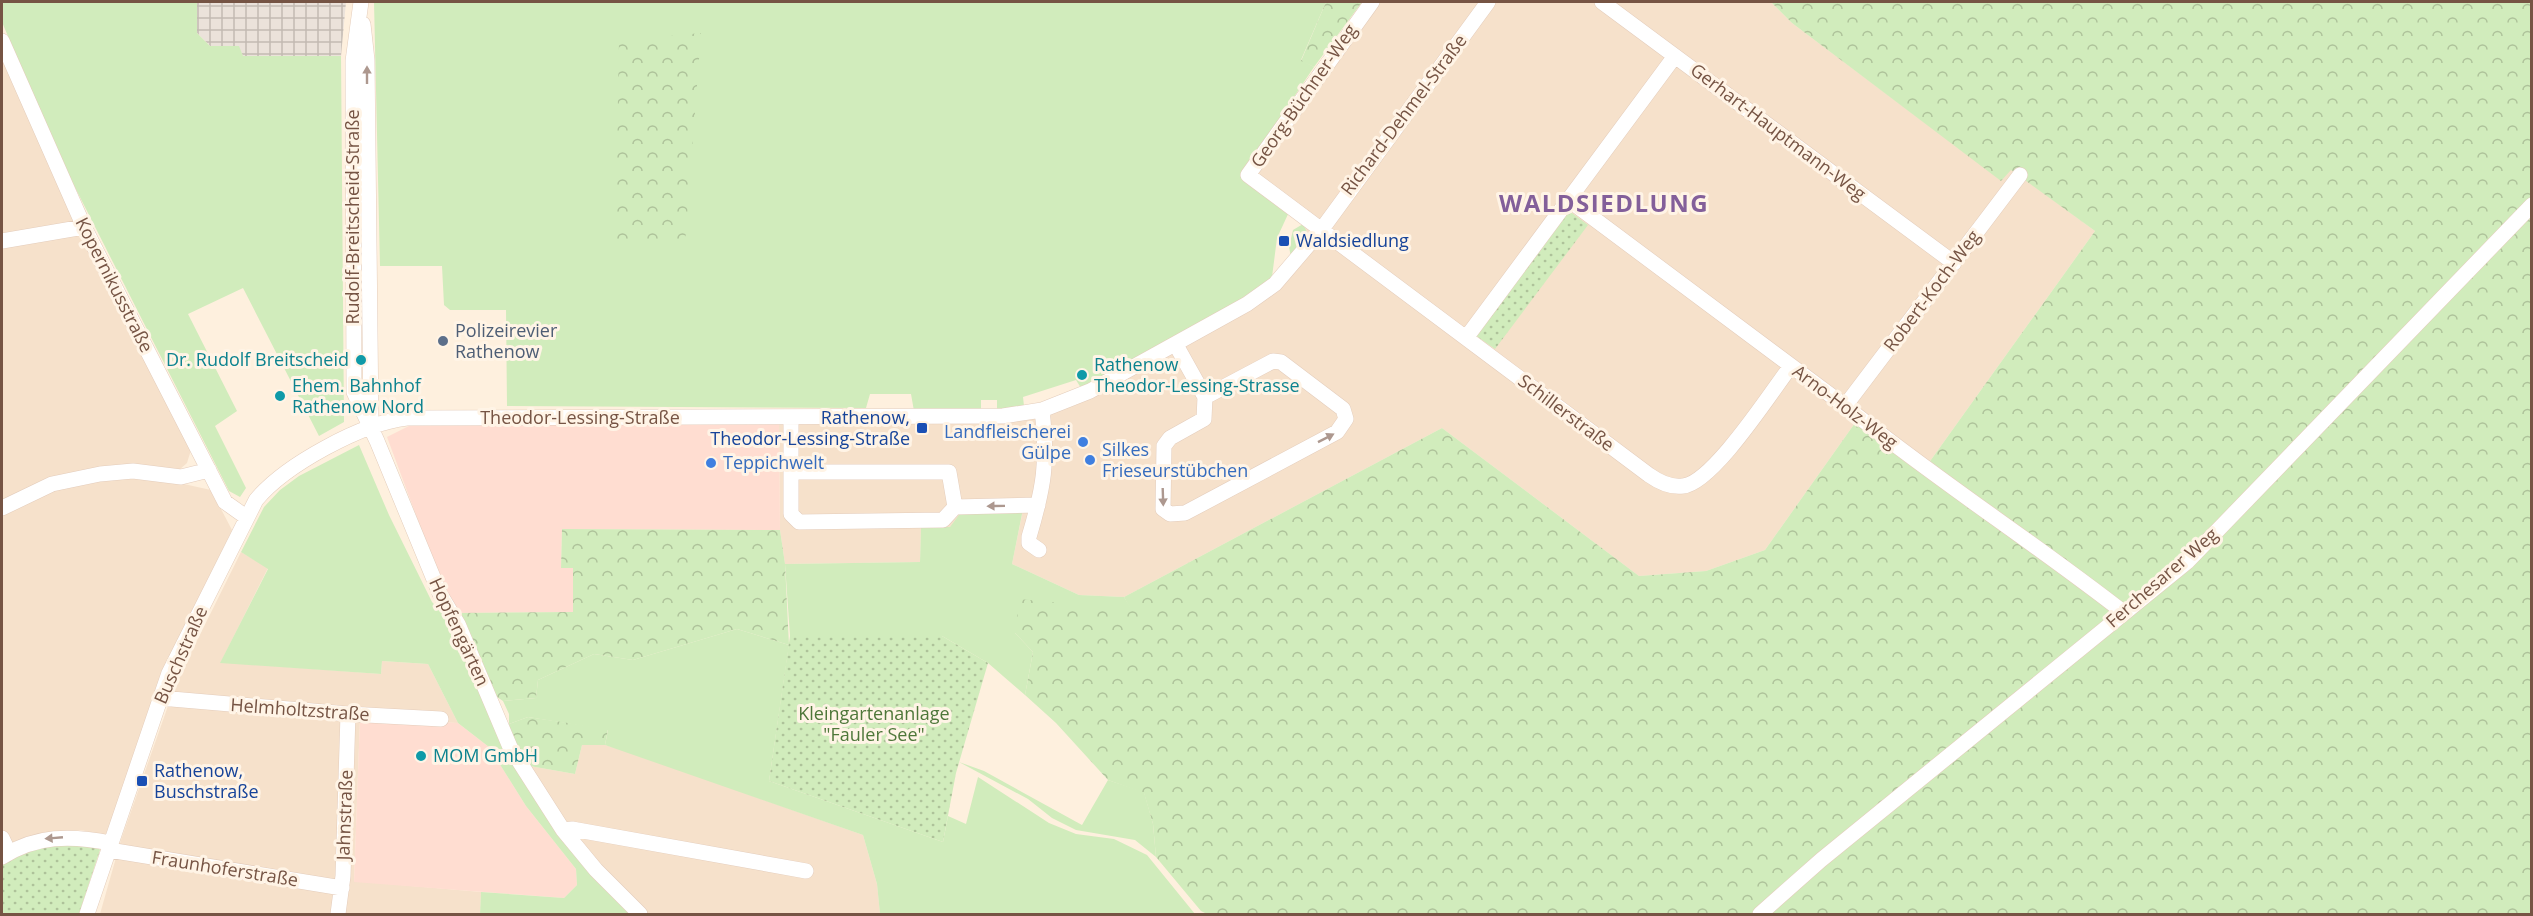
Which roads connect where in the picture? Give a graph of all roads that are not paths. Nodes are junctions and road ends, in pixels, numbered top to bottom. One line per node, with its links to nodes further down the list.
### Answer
1 (1372, 2): 11 (street, Georg-Büchner-Weg)
2 (1488, 2): 11 (street, Richard-Dehmel-Straße)
3 (1602, 2): 6 (street, Gerhart-Hauptmann-Weg)
4 (361, 3): 21 (street, Rudolf-Breitscheid-Straße)
5 (2, 41): 10 (street, Kopernikusstraße)
6 (1675, 56): 8 (street); 13 (street, Gerhart-Hauptmann-Weg)
7 (2020, 175): 13 (street, Robert-Koch-Weg)
8 (1569, 200): 14 (street); 16 (street, Arno-Holz-Weg)
9 (2532, 205): 29 (street, Ferchesarer Weg)
10 (84, 227): 12 (street); 22 (street, Kopernikusstraße)
11 (1322, 229): 14 (street, Schillerstraße); 15 (street, Theodor-Lessing-Straße)
12 (2, 241)
13 (1954, 263): 18 (street, Robert-Koch-Weg)
14 (1466, 338): 16 (street, Schillerstraße)
15 (1176, 345): 17 (street); 19 (street, Theodor-Lessing-Straße)
16 (1791, 366): 18 (street, Arno-Holz-Weg)
17 (1205, 398): 17 (street, one-way to 17)
18 (1845, 406): 29 (street, Arno-Holz-Weg)
19 (1041, 410): 20 (street, Theodor-Lessing-Straße); 24 (street)
20 (791, 417): 21 (street, Theodor-Lessing-Straße); 23 (street)
21 (370, 426): 27 (street, Buschstraße); 33 (street, Hopfengärten)
22 (209, 470): 26 (street); 27 (street, Kopernikusstraße)
23 (791, 472): 25 (street); 25 (street)
24 (1038, 505): 25 (street, one-way to 25); 28 (street)
25 (955, 507)
26 (2, 508)
27 (246, 517): 30 (street, Buschstraße)
28 (1039, 549)
29 (2123, 612): 42 (street, Ferchesarer Weg)
30 (160, 698): 31 (street, Helmholtzstraße); 35 (street, Buschstraße)
31 (348, 714): 32 (street, Helmholtzstraße); 38 (street, Jahnstraße)
32 (441, 719)
33 (563, 830): 37 (street); 41 (street, Hopfengärten)
34 (2, 838): 36 (street)
35 (110, 846): 36 (street, Fraunhoferstraße, one-way to 36); 38 (street, Fraunhoferstraße); 39 (street, Buschstraße)
36 (5, 855)
37 (806, 871)
38 (342, 888): 40 (street, Jahnstraße)
39 (87, 915)
40 (338, 915)
41 (640, 915)
42 (1760, 915)

